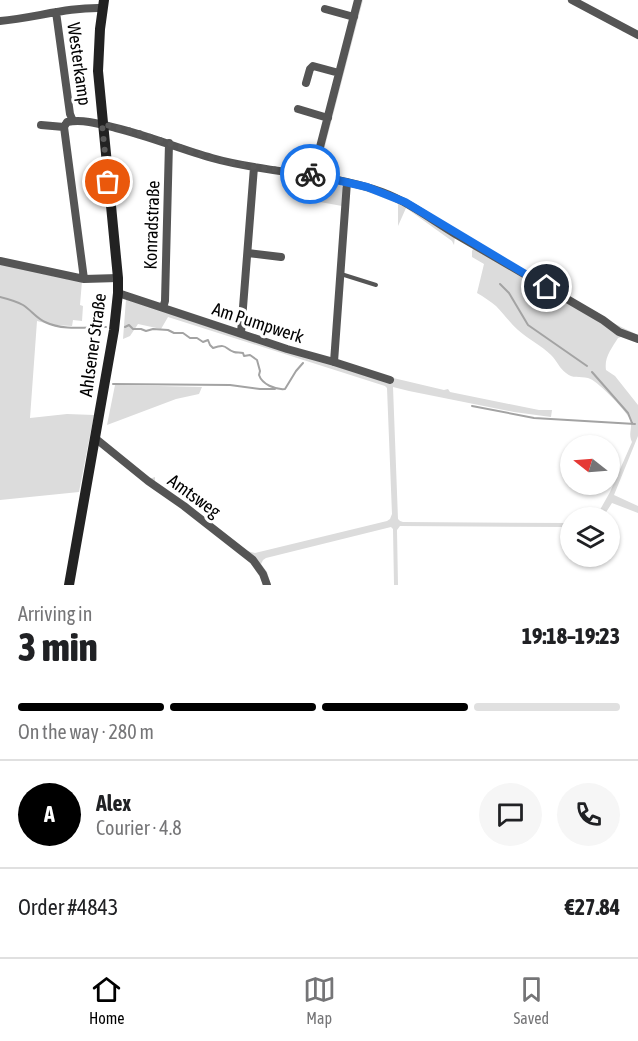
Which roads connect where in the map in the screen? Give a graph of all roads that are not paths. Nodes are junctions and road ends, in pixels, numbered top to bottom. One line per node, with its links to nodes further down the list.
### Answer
1 (358, 0): 6 (street)
2 (572, 0): 8 (street)
3 (103, 4): 5 (street); 14 (main road, Ahlsener Straße)
4 (325, 9): 6 (street)
5 (57, 12): 7 (street); 13 (street, Westerkamp)
6 (354, 17): 9 (street)
7 (0, 21)
8 (638, 35)
9 (339, 73): 10 (street); 12 (street)
10 (306, 83)
11 (298, 109): 12 (street)
12 (328, 118): 19 (street)
13 (73, 121): 14 (street, Westerkamp); 16 (street, Westerkamp)
14 (102, 124): 17 (street, Westerkamp); 25 (main road, Ahlsener Straße)
15 (41, 125): 16 (street, Westerkamp)
16 (64, 127): 26 (street, Westerkamp)
17 (169, 143): 18 (street, Westerkamp); 29 (street, Konradstraße)
18 (254, 167): 19 (street, Westerkamp); 21 (street)
19 (313, 174): 20 (street, Westerkamp)
20 (347, 182): 24 (street); 31 (street, Westerkamp)
21 (248, 253): 22 (street); 30 (street)
22 (281, 256)
23 (0, 261): 26 (street)
24 (341, 274): 27 (lane); 32 (street)
25 (118, 278): 26 (street); 28 (main road, Ahlsener Straße)
26 (84, 279)
27 (376, 285)
28 (118, 293): 29 (street, Am Pumpwerk); 34 (main road, Ahlsener Straße)
29 (163, 308): 30 (street, Am Pumpwerk)
30 (241, 333): 32 (street, Am Pumpwerk)
31 (638, 339)
32 (334, 362): 33 (street, Am Pumpwerk)
33 (390, 380)
34 (95, 438): 35 (main road, Ahlsener Straße); 36 (street, Amtsweg)
35 (69, 585)
36 (267, 585)

